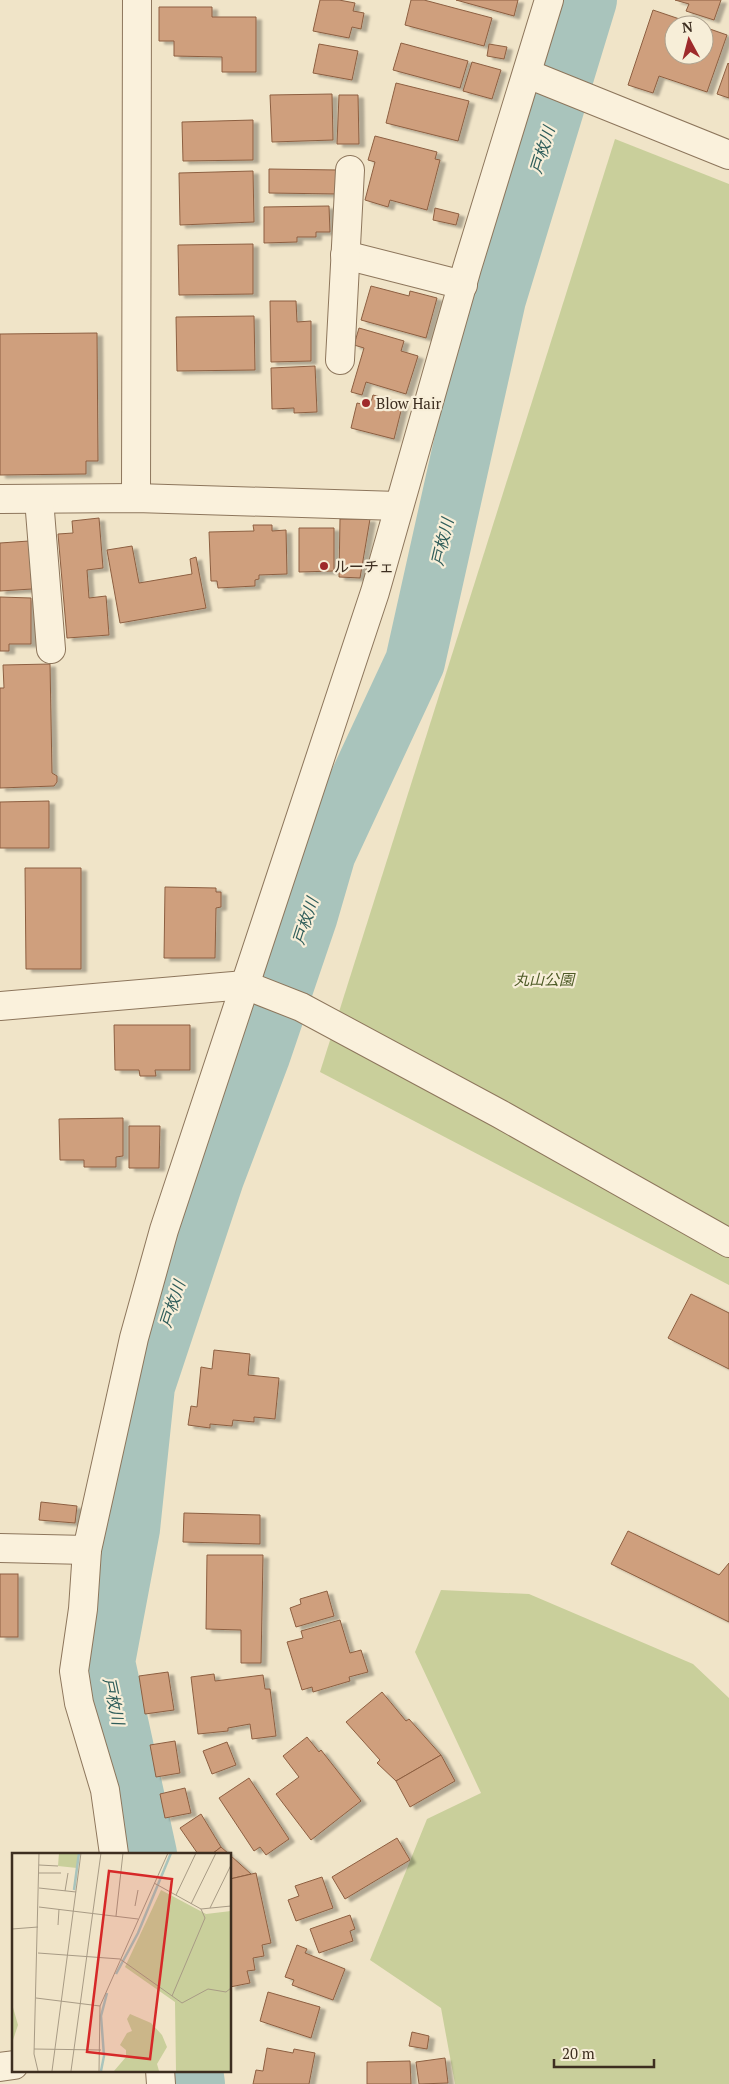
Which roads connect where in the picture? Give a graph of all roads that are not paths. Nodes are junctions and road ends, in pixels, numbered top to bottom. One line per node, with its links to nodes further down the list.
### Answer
1 (137, 0): 9 (street)
2 (549, 0): 3 (street)
3 (528, 74): 4 (street); 7 (street)
4 (729, 155)
5 (350, 170): 6 (street)
6 (345, 255): 7 (street); 8 (street)
7 (462, 285): 12 (street)
8 (340, 360)
9 (136, 498): 11 (street); 12 (street)
10 (0, 499): 11 (street)
11 (39, 499): 13 (street)
12 (398, 506): 14 (street)
13 (51, 649)
14 (245, 985): 15 (street); 16 (street); 18 (street)
15 (0, 1006)
16 (729, 1243)
17 (0, 1548): 18 (street)
18 (87, 1550): 19 (street)
19 (114, 1853)

